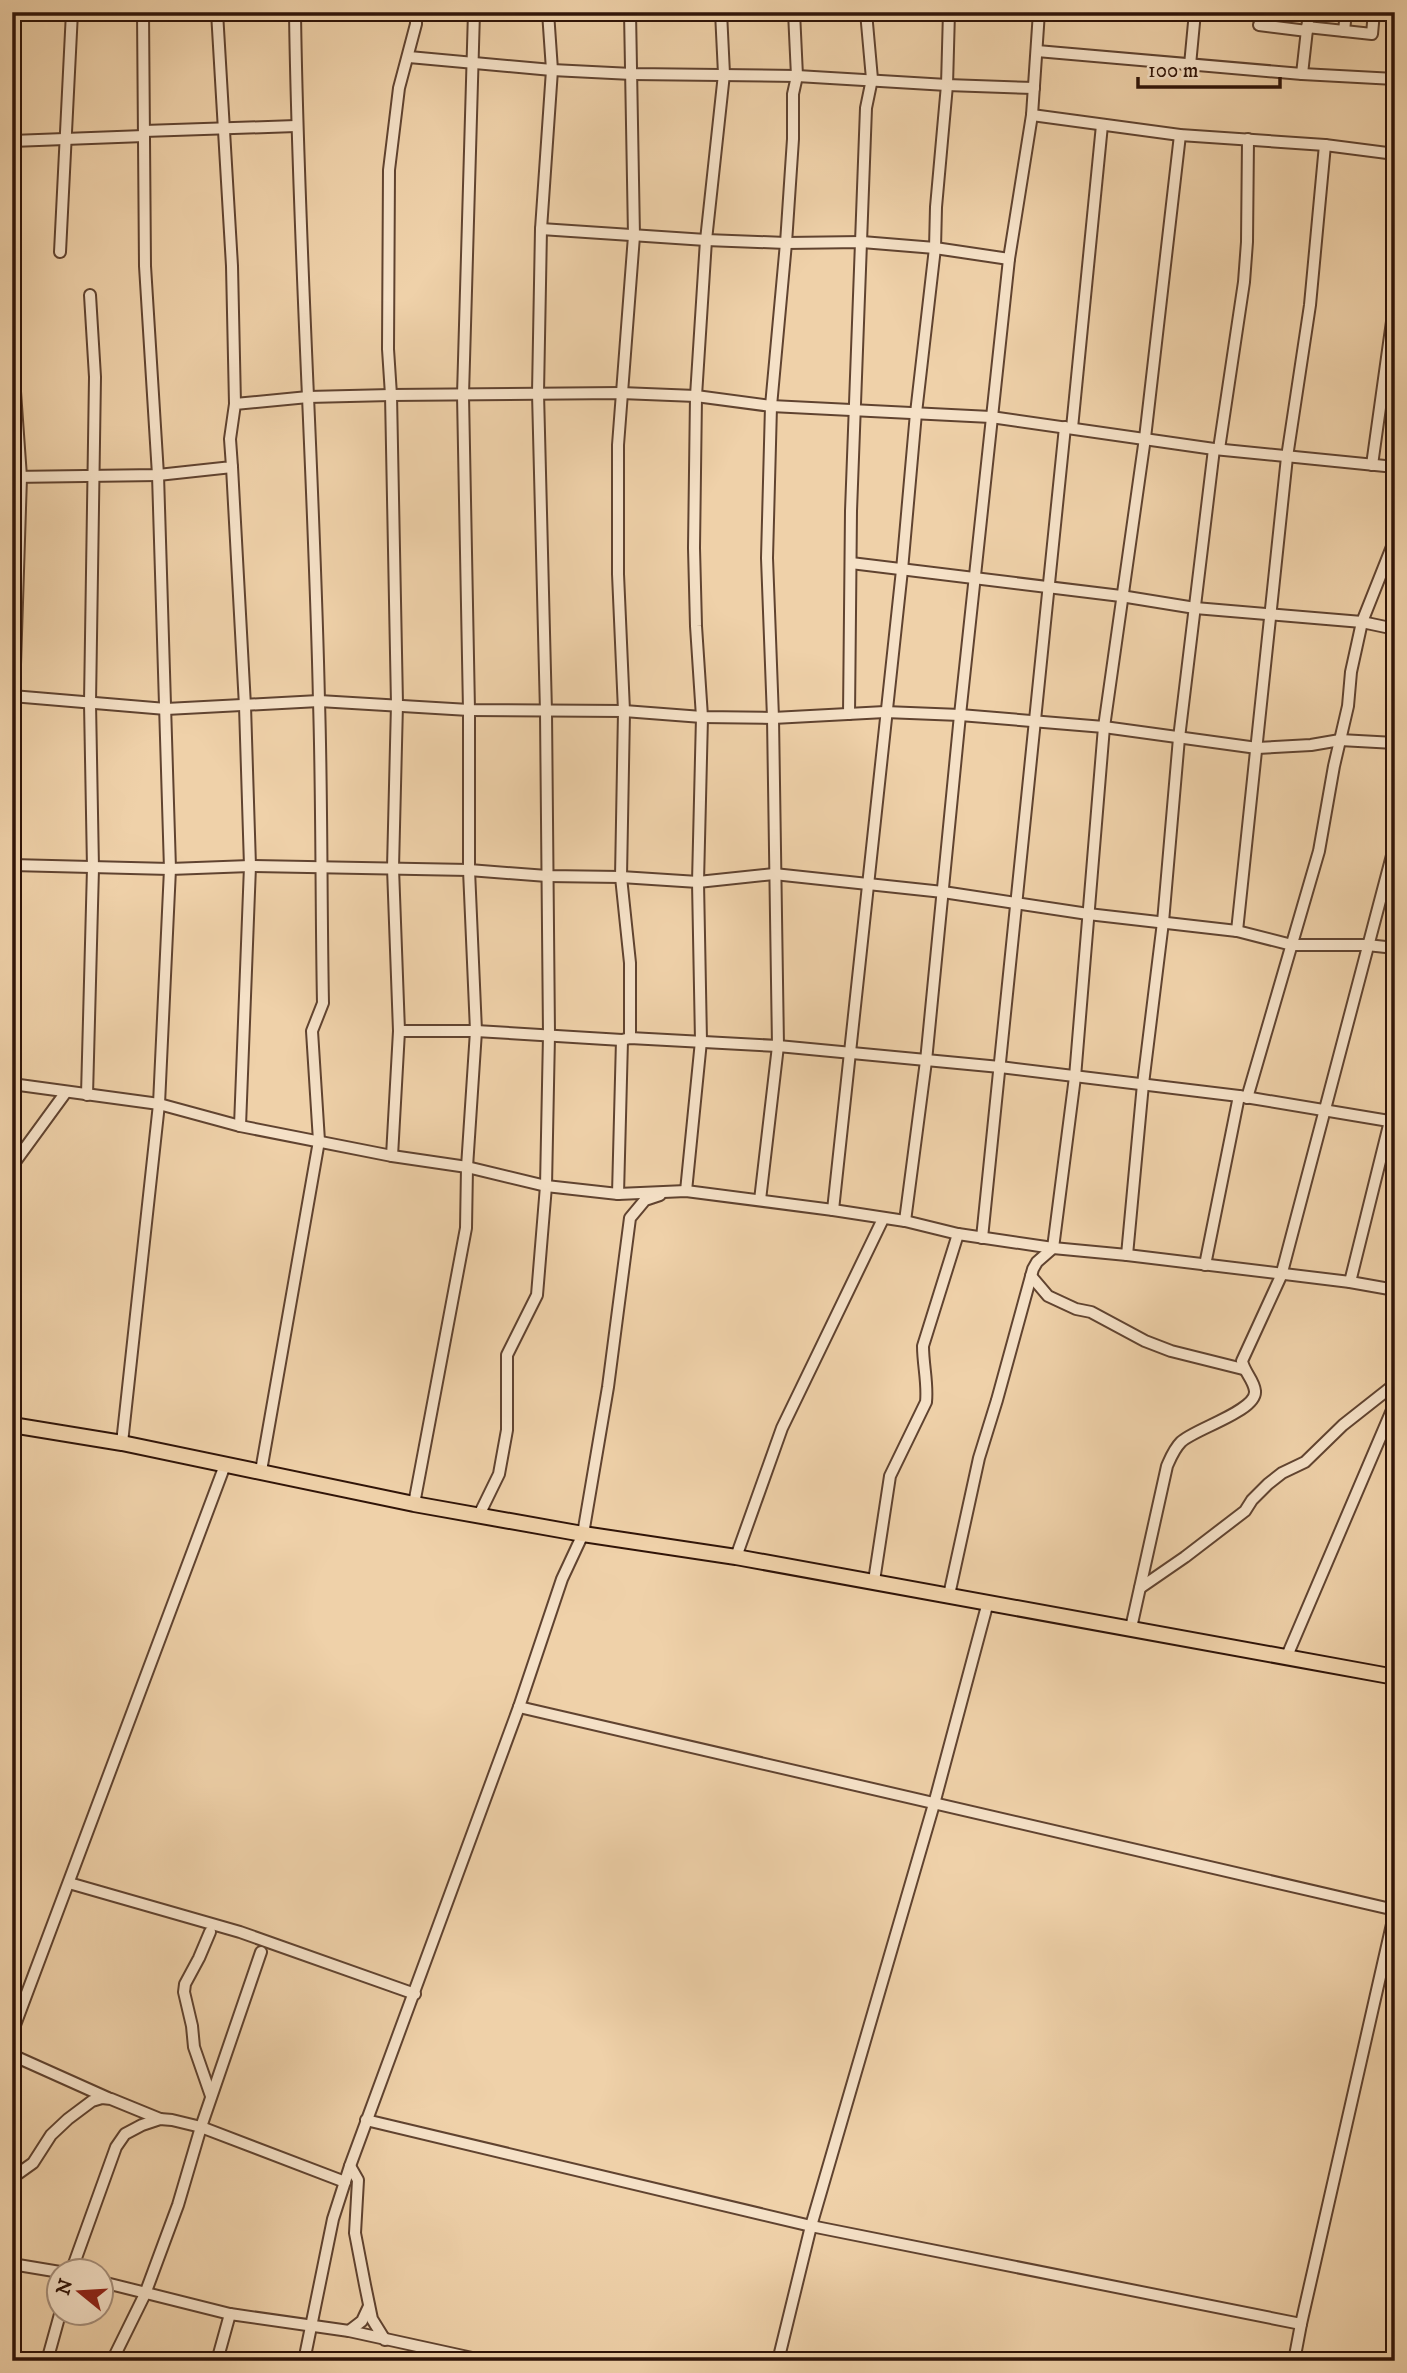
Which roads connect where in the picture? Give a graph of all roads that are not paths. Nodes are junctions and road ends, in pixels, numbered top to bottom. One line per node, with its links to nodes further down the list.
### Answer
1 (72, 12): 40 (street)
2 (143, 12): 38 (street)
3 (217, 12): 37 (street)
4 (295, 12): 36 (street)
5 (416, 12): 22 (street)
6 (474, 12): 23 (street)
7 (548, 12): 25 (street)
8 (630, 12): 26 (street)
9 (721, 12): 27 (street)
10 (794, 12): 29 (street)
11 (866, 12): 30 (street)
12 (949, 12): 32 (street)
13 (1039, 12): 21 (street)
14 (1195, 12): 24 (street)
15 (1309, 12): 19 (street)
16 (1346, 12): 20 (street)
17 (1374, 12): 20 (street)
18 (1259, 25): 19 (street)
19 (1307, 29): 20 (street); 28 (street)
20 (1345, 31)
21 (1037, 51): 24 (street); 33 (street)
22 (409, 57): 23 (street); 58 (street)
23 (471, 62): 25 (street); 59 (street)
24 (1190, 65): 28 (street)
25 (552, 70): 26 (street); 45 (street)
26 (632, 74): 27 (street); 46 (street)
27 (724, 74): 29 (street); 47 (street)
28 (1302, 74): 31 (street)
29 (797, 76): 30 (street); 49 (street)
30 (872, 79): 32 (street); 48 (street)
31 (1395, 79)
32 (947, 85): 33 (street); 50 (street)
33 (1034, 88): 34 (street)
34 (1032, 115): 35 (street); 52 (street)
35 (1102, 125): 39 (street); 67 (street)
36 (296, 127): 37 (street); 61 (street)
37 (222, 129): 38 (street); 62 (street)
38 (144, 134): 40 (street); 75 (street)
39 (1181, 135): 41 (street); 68 (street)
40 (66, 138): 42 (street); 51 (street)
41 (1248, 139): 43 (street); 69 (street)
42 (12, 141)
43 (1325, 145): 44 (street); 70 (street)
44 (1395, 154)
45 (541, 229): 46 (street); 56 (street)
46 (634, 236): 47 (street); 57 (street)
47 (706, 240): 49 (street); 60 (street)
48 (862, 242): 49 (street); 50 (street); 64 (street)
49 (786, 243): 63 (street)
50 (935, 248): 52 (street); 65 (street)
51 (60, 252)
52 (1009, 259): 66 (street)
53 (90, 295): 74 (street)
54 (1395, 300): 71 (street)
55 (12, 349): 76 (street)
56 (538, 393): 57 (street); 59 (street); 95 (street)
57 (621, 393): 60 (street); 94 (street)
58 (391, 395): 59 (street); 61 (street); 90 (street)
59 (463, 395): 93 (street)
60 (696, 396): 63 (street); 99 (street)
61 (309, 397): 62 (street); 88 (street)
62 (235, 404): 72 (street)
63 (771, 406): 64 (street); 100 (street)
64 (856, 409): 65 (street); 78 (street)
65 (916, 413): 66 (street); 79 (street)
66 (991, 417): 67 (street); 80 (street)
67 (1068, 428): 68 (street); 81 (street)
68 (1144, 438): 69 (street); 82 (street)
69 (1216, 449): 70 (street); 83 (street)
70 (1287, 457): 71 (street); 84 (street)
71 (1372, 465): 73 (street)
72 (232, 467): 75 (street); 91 (street)
73 (1395, 467)
74 (92, 475): 75 (street); 76 (street); 89 (street)
75 (158, 475): 92 (street)
76 (17, 477): 87 (street)
77 (1395, 539): 85 (street)
78 (851, 563): 79 (street); 97 (street)
79 (902, 570): 80 (street); 96 (street)
80 (975, 577): 81 (street); 98 (street)
81 (1048, 588): 82 (street); 101 (street)
82 (1121, 596): 83 (street); 102 (street)
83 (1195, 608): 84 (street); 103 (street)
84 (1270, 613): 85 (street); 106 (street)
85 (1362, 622): 86 (street); 104 (street)
86 (1395, 629)
87 (13, 696): 89 (street); 108 (street)
88 (319, 701): 90 (street); 91 (street); 111 (street)
89 (90, 704): 92 (street); 110 (street)
90 (397, 704): 93 (street); 113 (street)
91 (246, 706): 92 (street); 109 (street)
92 (166, 709): 112 (street)
93 (469, 710): 95 (street); 114 (street)
94 (624, 711): 95 (street); 99 (street); 117 (street)
95 (546, 712): 116 (street)
96 (885, 712): 97 (street); 98 (street); 119 (street)
97 (849, 713): 100 (street)
98 (960, 716): 101 (street); 120 (street)
99 (702, 717): 100 (street); 118 (street)
100 (773, 718): 115 (street)
101 (1037, 722): 102 (street); 121 (street)
102 (1104, 727): 103 (street); 122 (street)
103 (1179, 738): 106 (street); 123 (street)
104 (1340, 740): 105 (street); 106 (street); 125 (street)
105 (1395, 743)
106 (1257, 748): 124 (street)
107 (1395, 844): 126 (street)
108 (14, 865): 110 (street); 128 (street)
109 (250, 866): 111 (street); 112 (street); 148 (street)
110 (93, 868): 112 (street); 142 (street)
111 (320, 868): 113 (street); 149 (street)
112 (170, 869): 145 (street)
113 (393, 869): 114 (street); 129 (street)
114 (469, 870): 116 (street); 130 (street)
115 (774, 874): 118 (street); 119 (street); 134 (street)
116 (547, 876): 117 (street); 131 (street)
117 (621, 877): 118 (street); 132 (street)
118 (698, 882): 133 (street)
119 (868, 885): 120 (street); 135 (street)
120 (943, 892): 121 (street); 136 (street)
121 (1017, 902): 122 (street); 137 (street)
122 (1088, 914): 123 (street); 138 (street)
123 (1163, 922): 124 (street); 140 (street)
124 (1237, 931): 125 (street)
125 (1292, 945): 126 (street); 143 (street)
126 (1367, 945): 127 (street); 146 (street)
127 (1395, 948)
128 (12, 950)
129 (400, 1031): 130 (street); 151 (street)
130 (476, 1031): 131 (street); 153 (street)
131 (549, 1035): 132 (street); 154 (street)
132 (626, 1039): 133 (street); 157 (street)
133 (701, 1041): 134 (street); 156 (street)
134 (778, 1046): 135 (street); 158 (street)
135 (850, 1054): 136 (street); 159 (street)
136 (926, 1061): 137 (street); 161 (street)
137 (1000, 1068): 138 (street); 163 (street)
138 (1075, 1077): 140 (street); 164 (street)
139 (12, 1084): 141 (street)
140 (1143, 1084): 143 (street); 165 (street)
141 (66, 1092): 142 (street); 152 (street)
142 (88, 1095): 145 (street)
143 (1243, 1097): 146 (street); 166 (street)
144 (1395, 1101): 147 (street)
145 (159, 1104): 148 (street); 175 (street)
146 (1324, 1110): 147 (street); 168 (street)
147 (1392, 1122): 169 (street)
148 (240, 1126): 149 (street)
149 (319, 1140): 151 (street); 177 (street)
150 (12, 1148): 152 (street)
151 (392, 1156): 153 (street)
152 (14, 1163)
153 (467, 1167): 154 (street); 178 (street)
154 (546, 1186): 157 (street); 179 (street)
155 (671, 1191): 156 (street); 157 (street); 180 (street)
156 (686, 1191): 158 (street)
157 (618, 1194)
158 (760, 1200): 159 (street)
159 (833, 1210): 160 (street)
160 (883, 1219): 161 (street); 181 (street)
161 (905, 1221): 162 (street)
162 (958, 1234): 163 (street); 182 (street)
163 (982, 1238): 164 (street)
164 (1053, 1248): 165 (street); 167 (street)
165 (1127, 1255): 166 (street)
166 (1205, 1265): 168 (street)
167 (1031, 1276): 171 (street); 184 (street)
168 (1281, 1276): 169 (street); 171 (street)
169 (1350, 1282): 170 (street)
170 (1395, 1290)
171 (1243, 1369): 183 (street)
172 (1395, 1384): 183 (street)
173 (1395, 1403): 187 (street)
174 (12, 1426): 175 (main road)
175 (122, 1443): 176 (main road)
176 (225, 1465): 177 (main road); 191 (street)
177 (261, 1471): 178 (main road)
178 (414, 1504): 179 (main road)
179 (479, 1515): 180 (main road)
180 (583, 1534): 181 (main road); 189 (street)
181 (736, 1557): 182 (main road)
182 (874, 1581): 184 (main road)
183 (1140, 1588): 186 (street)
184 (949, 1595): 185 (main road)
185 (988, 1602): 186 (main road); 190 (street)
186 (1131, 1628): 187 (main road)
187 (1287, 1656): 188 (main road)
188 (1395, 1676)
189 (519, 1707): 190 (street); 195 (street)
190 (934, 1804): 192 (street); 206 (street)
191 (69, 1883): 195 (street); 196 (street)
192 (1395, 1910): 214 (street)
193 (210, 1932): 198 (street)
194 (261, 1952): 198 (street)
195 (415, 1994): 201 (street)
196 (12, 2033)
197 (12, 2055): 199 (street)
198 (211, 2096): 202 (street)
199 (111, 2099): 200 (street); 204 (street)
200 (160, 2119): 202 (street); 207 (street)
201 (366, 2120): 203 (street); 206 (street)
202 (201, 2127): 205 (street); 211 (street)
203 (350, 2166): 205 (street); 212 (street)
204 (12, 2178)
205 (345, 2182): 215 (street)
206 (811, 2226): 214 (street); 225 (street)
207 (76, 2258)
208 (12, 2264): 209 (street)
209 (46, 2270)
210 (116, 2287): 211 (street)
211 (145, 2294): 213 (street); 221 (street)
212 (369, 2306): 217 (street); 218 (street)
213 (230, 2314): 215 (street); 222 (street)
214 (1301, 2324): 226 (street)
215 (313, 2326): 217 (street); 223 (street)
216 (56, 2328): 220 (street)
217 (349, 2332): 218 (street)
218 (385, 2340): 219 (street)
219 (441, 2356): 224 (street)
220 (47, 2361)
221 (112, 2361)
222 (217, 2361)
223 (304, 2361)
224 (486, 2361)
225 (778, 2361)
226 (1294, 2361)

